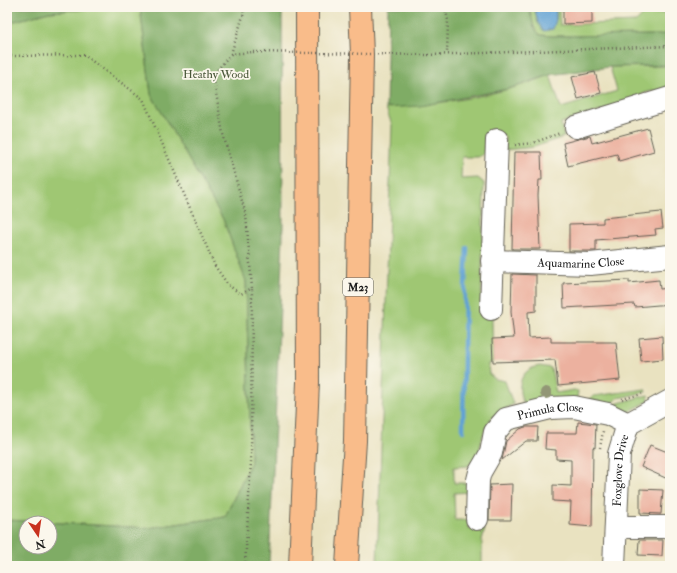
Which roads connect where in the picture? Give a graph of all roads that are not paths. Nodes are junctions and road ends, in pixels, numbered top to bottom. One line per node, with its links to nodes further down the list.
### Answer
1 (307, 7): 14 (highway)
2 (360, 7): 15 (highway, M23)
3 (670, 98): 4 (street)
4 (576, 127)
5 (497, 142): 7 (street)
6 (670, 256): 7 (street, Aquamarine Close)
7 (492, 261): 8 (street)
8 (491, 309)
9 (670, 401): 10 (street, Foxglove Drive)
10 (628, 424): 11 (street, Primula Close); 12 (street, Foxglove Drive)
11 (477, 519)
12 (616, 527): 13 (street); 16 (street, Foxglove Drive)
13 (670, 527)
14 (300, 566)
15 (347, 566)
16 (614, 566)

